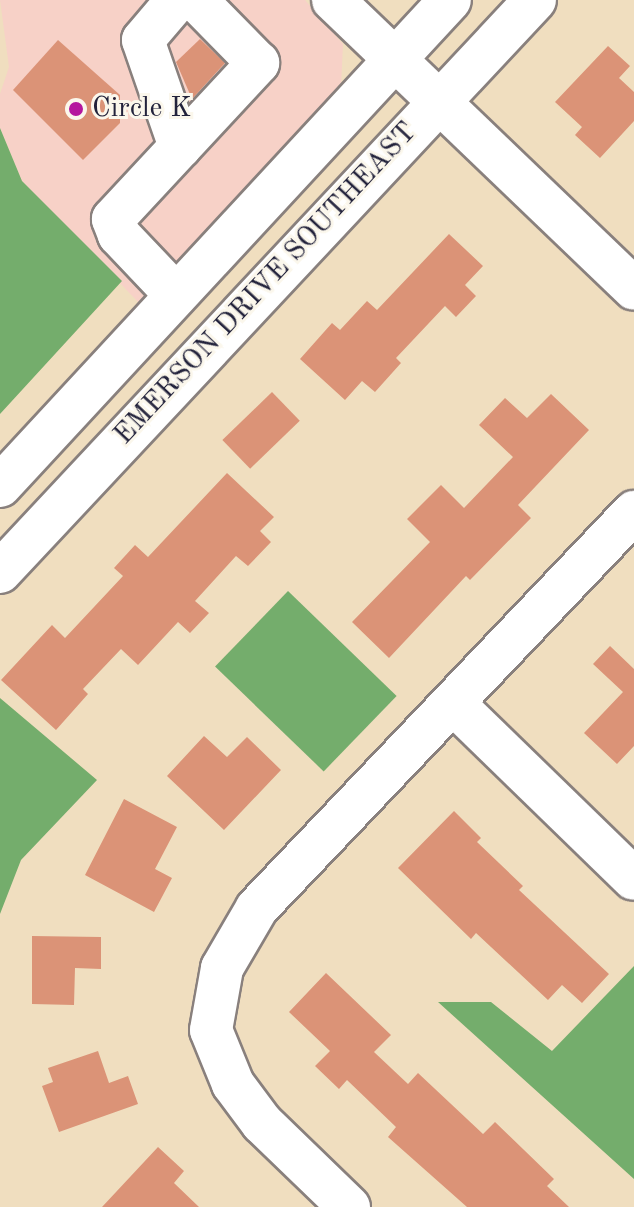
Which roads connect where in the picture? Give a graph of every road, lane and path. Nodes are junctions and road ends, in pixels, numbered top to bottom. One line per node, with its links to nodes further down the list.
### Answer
1 (177, 0): 8 (street)
2 (196, 0): 8 (street)
3 (333, 0): 6 (street)
4 (450, 0): 6 (street, EMERSON DRIVE SOUTHEAST)
5 (535, 0): 7 (street, EMERSON DRIVE SOUTHEAST)
6 (393, 59): 7 (street); 10 (street, EMERSON DRIVE SOUTHEAST)
7 (436, 100): 9 (street); 13 (street, EMERSON DRIVE SOUTHEAST)
8 (180, 147): 10 (street)
9 (634, 289)
10 (176, 295): 11 (street, EMERSON DRIVE SOUTHEAST)
11 (0, 486)
12 (634, 512): 14 (street)
13 (0, 572)
14 (453, 703): 15 (street); 16 (street)
15 (634, 879)
16 (349, 1207)

